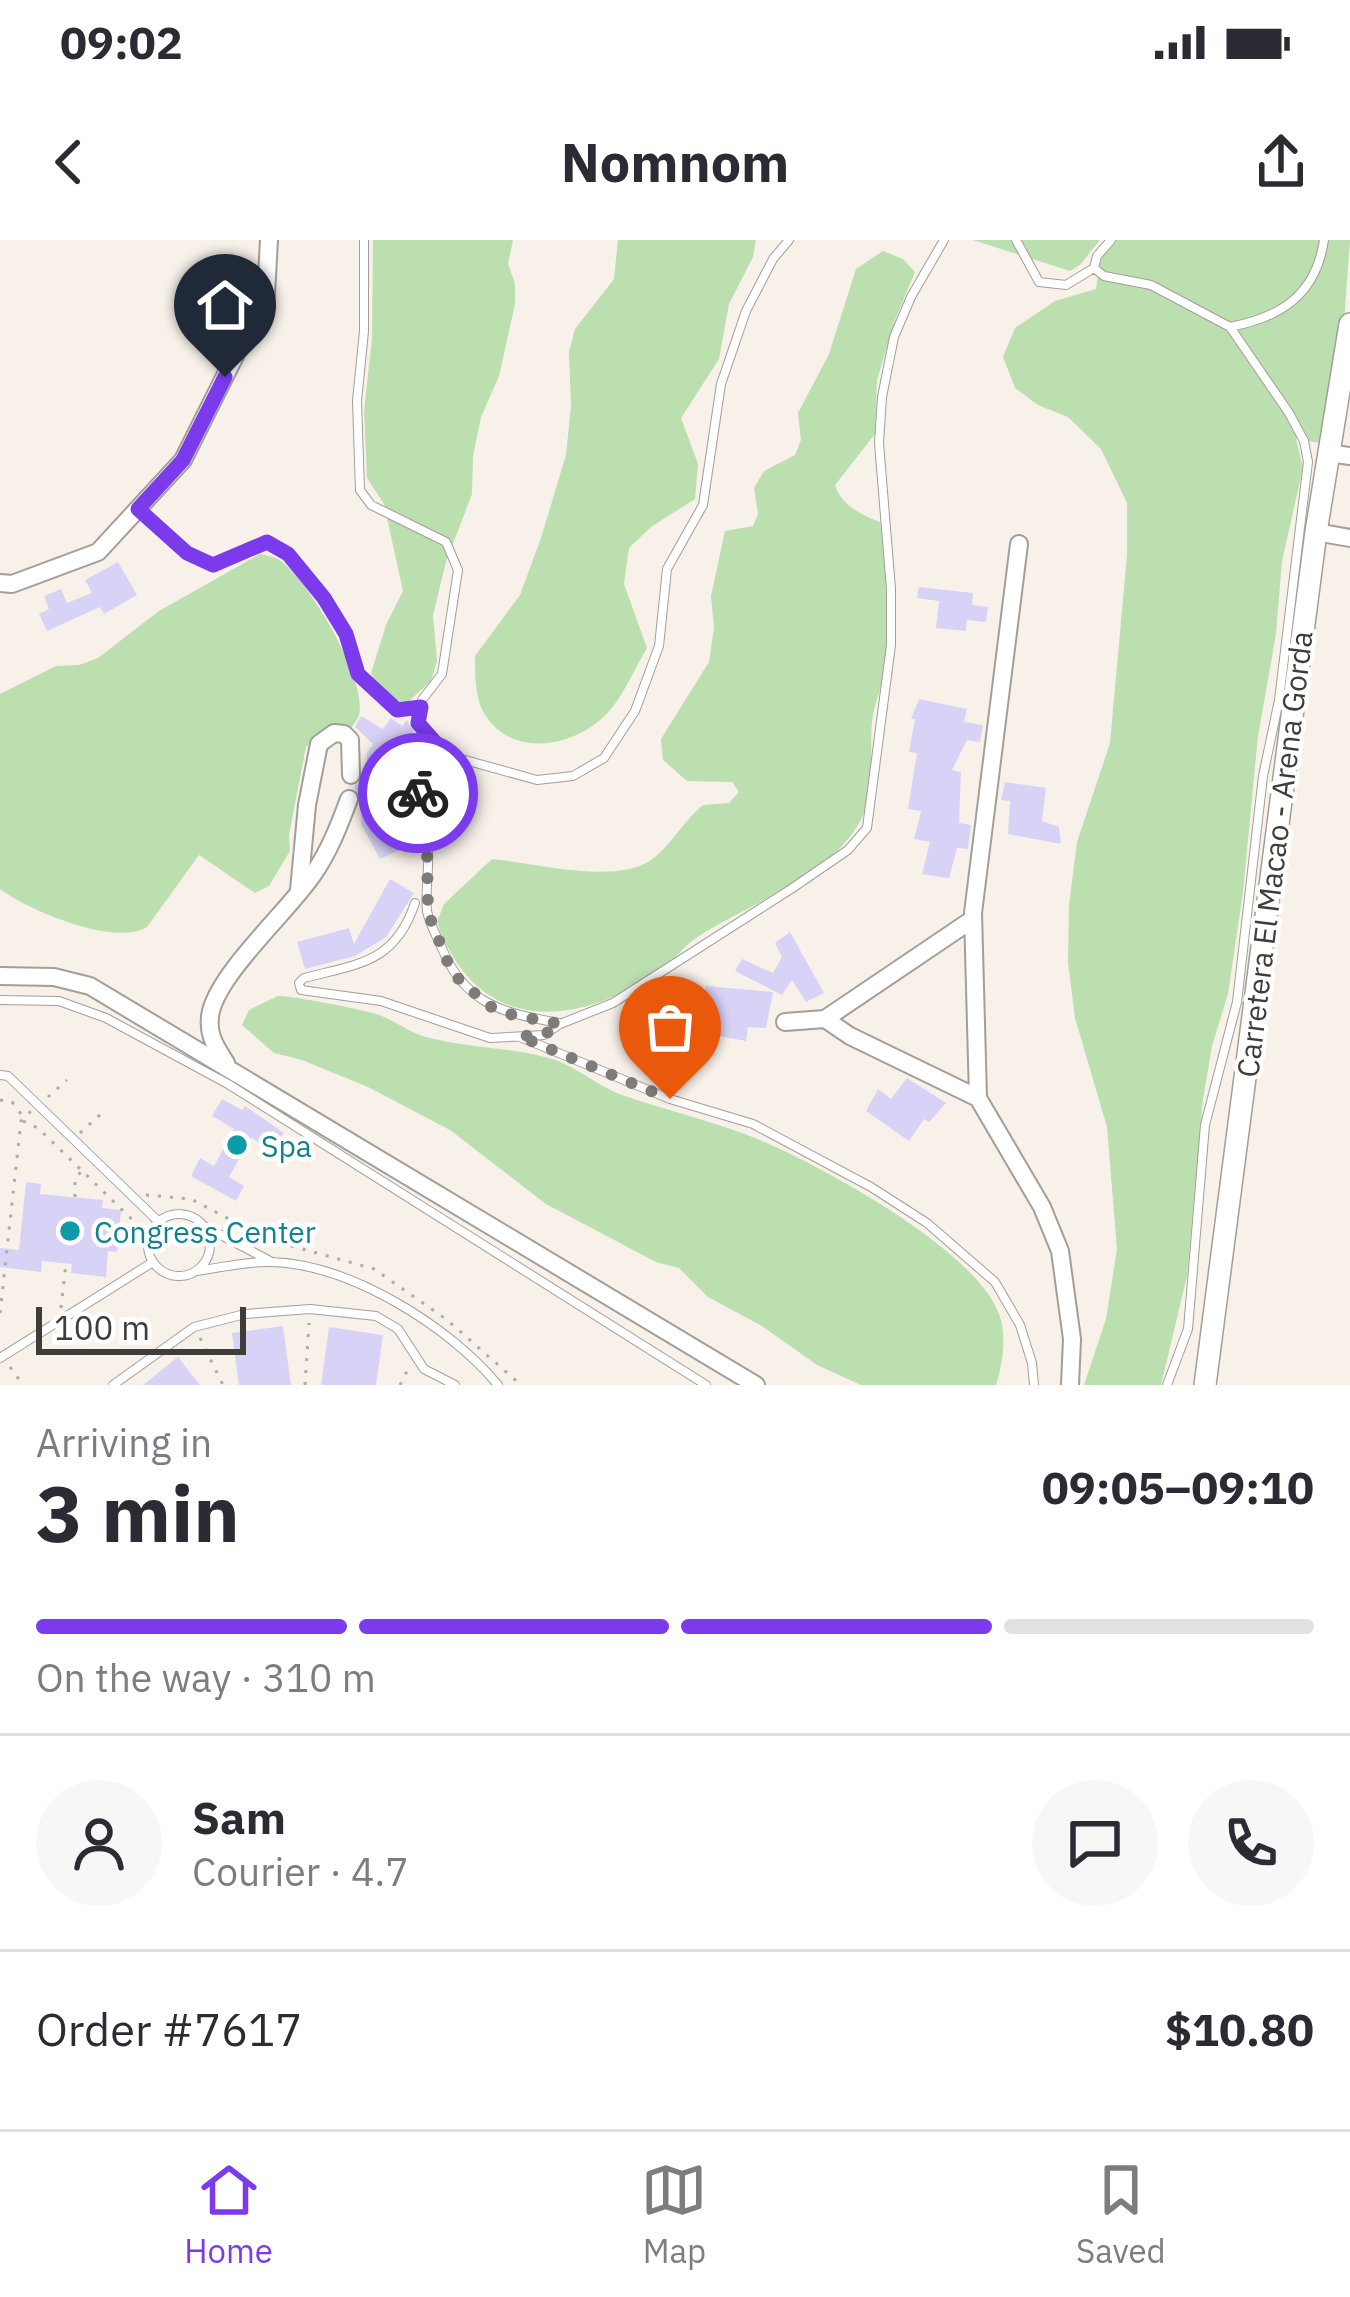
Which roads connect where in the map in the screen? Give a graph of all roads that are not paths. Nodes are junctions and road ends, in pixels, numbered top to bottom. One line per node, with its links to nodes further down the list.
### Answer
1 (269, 240): 12 (street)
2 (364, 240): 17 (lane)
3 (789, 240): 18 (lane)
4 (944, 240): 28 (lane)
5 (1016, 240): 8 (lane)
6 (1111, 240): 8 (lane)
7 (1324, 240): 10 (lane)
8 (1094, 268): 10 (lane)
9 (1350, 324): 11 (street, Carretera El Macao - Arena Gorda)
10 (1230, 327): 46 (lane)
11 (1339, 454): 13 (street, Carretera El Macao - Arena Gorda)
12 (138, 509): 16 (street); 17 (lane)
13 (1316, 532): 14 (street); 47 (street, Carretera El Macao - Arena Gorda)
14 (1350, 538)
15 (1019, 544): 23 (street)
16 (0, 583)
17 (421, 707): 18 (lane)
18 (440, 748): 28 (lane)
19 (351, 775): 21 (street)
20 (349, 799): 21 (street)
21 (298, 892): 30 (street)
22 (415, 903): 29 (lane)
23 (973, 919): 26 (street); 32 (street)
24 (0, 976): 30 (street)
25 (0, 1000): 42 (lane)
26 (826, 1019): 27 (street); 32 (street)
27 (785, 1022)
28 (560, 1024): 29 (lane)
29 (519, 1036): 44 (lane)
30 (230, 1069): 43 (street)
31 (0, 1075): 33 (lane)
32 (978, 1099): 45 (street)
33 (158, 1221): 34 (lane); 35 (lane)
34 (203, 1225): 36 (lane); 37 (lane)
35 (153, 1262): 37 (lane); 38 (lane)
36 (272, 1262): 37 (lane); 41 (lane)
37 (196, 1271)
38 (2, 1358)
39 (113, 1385): 40 (lane)
40 (455, 1385)
41 (497, 1385)
42 (706, 1385)
43 (756, 1385)
44 (1034, 1385)
45 (1070, 1385)
46 (1167, 1385)
47 (1205, 1385)

